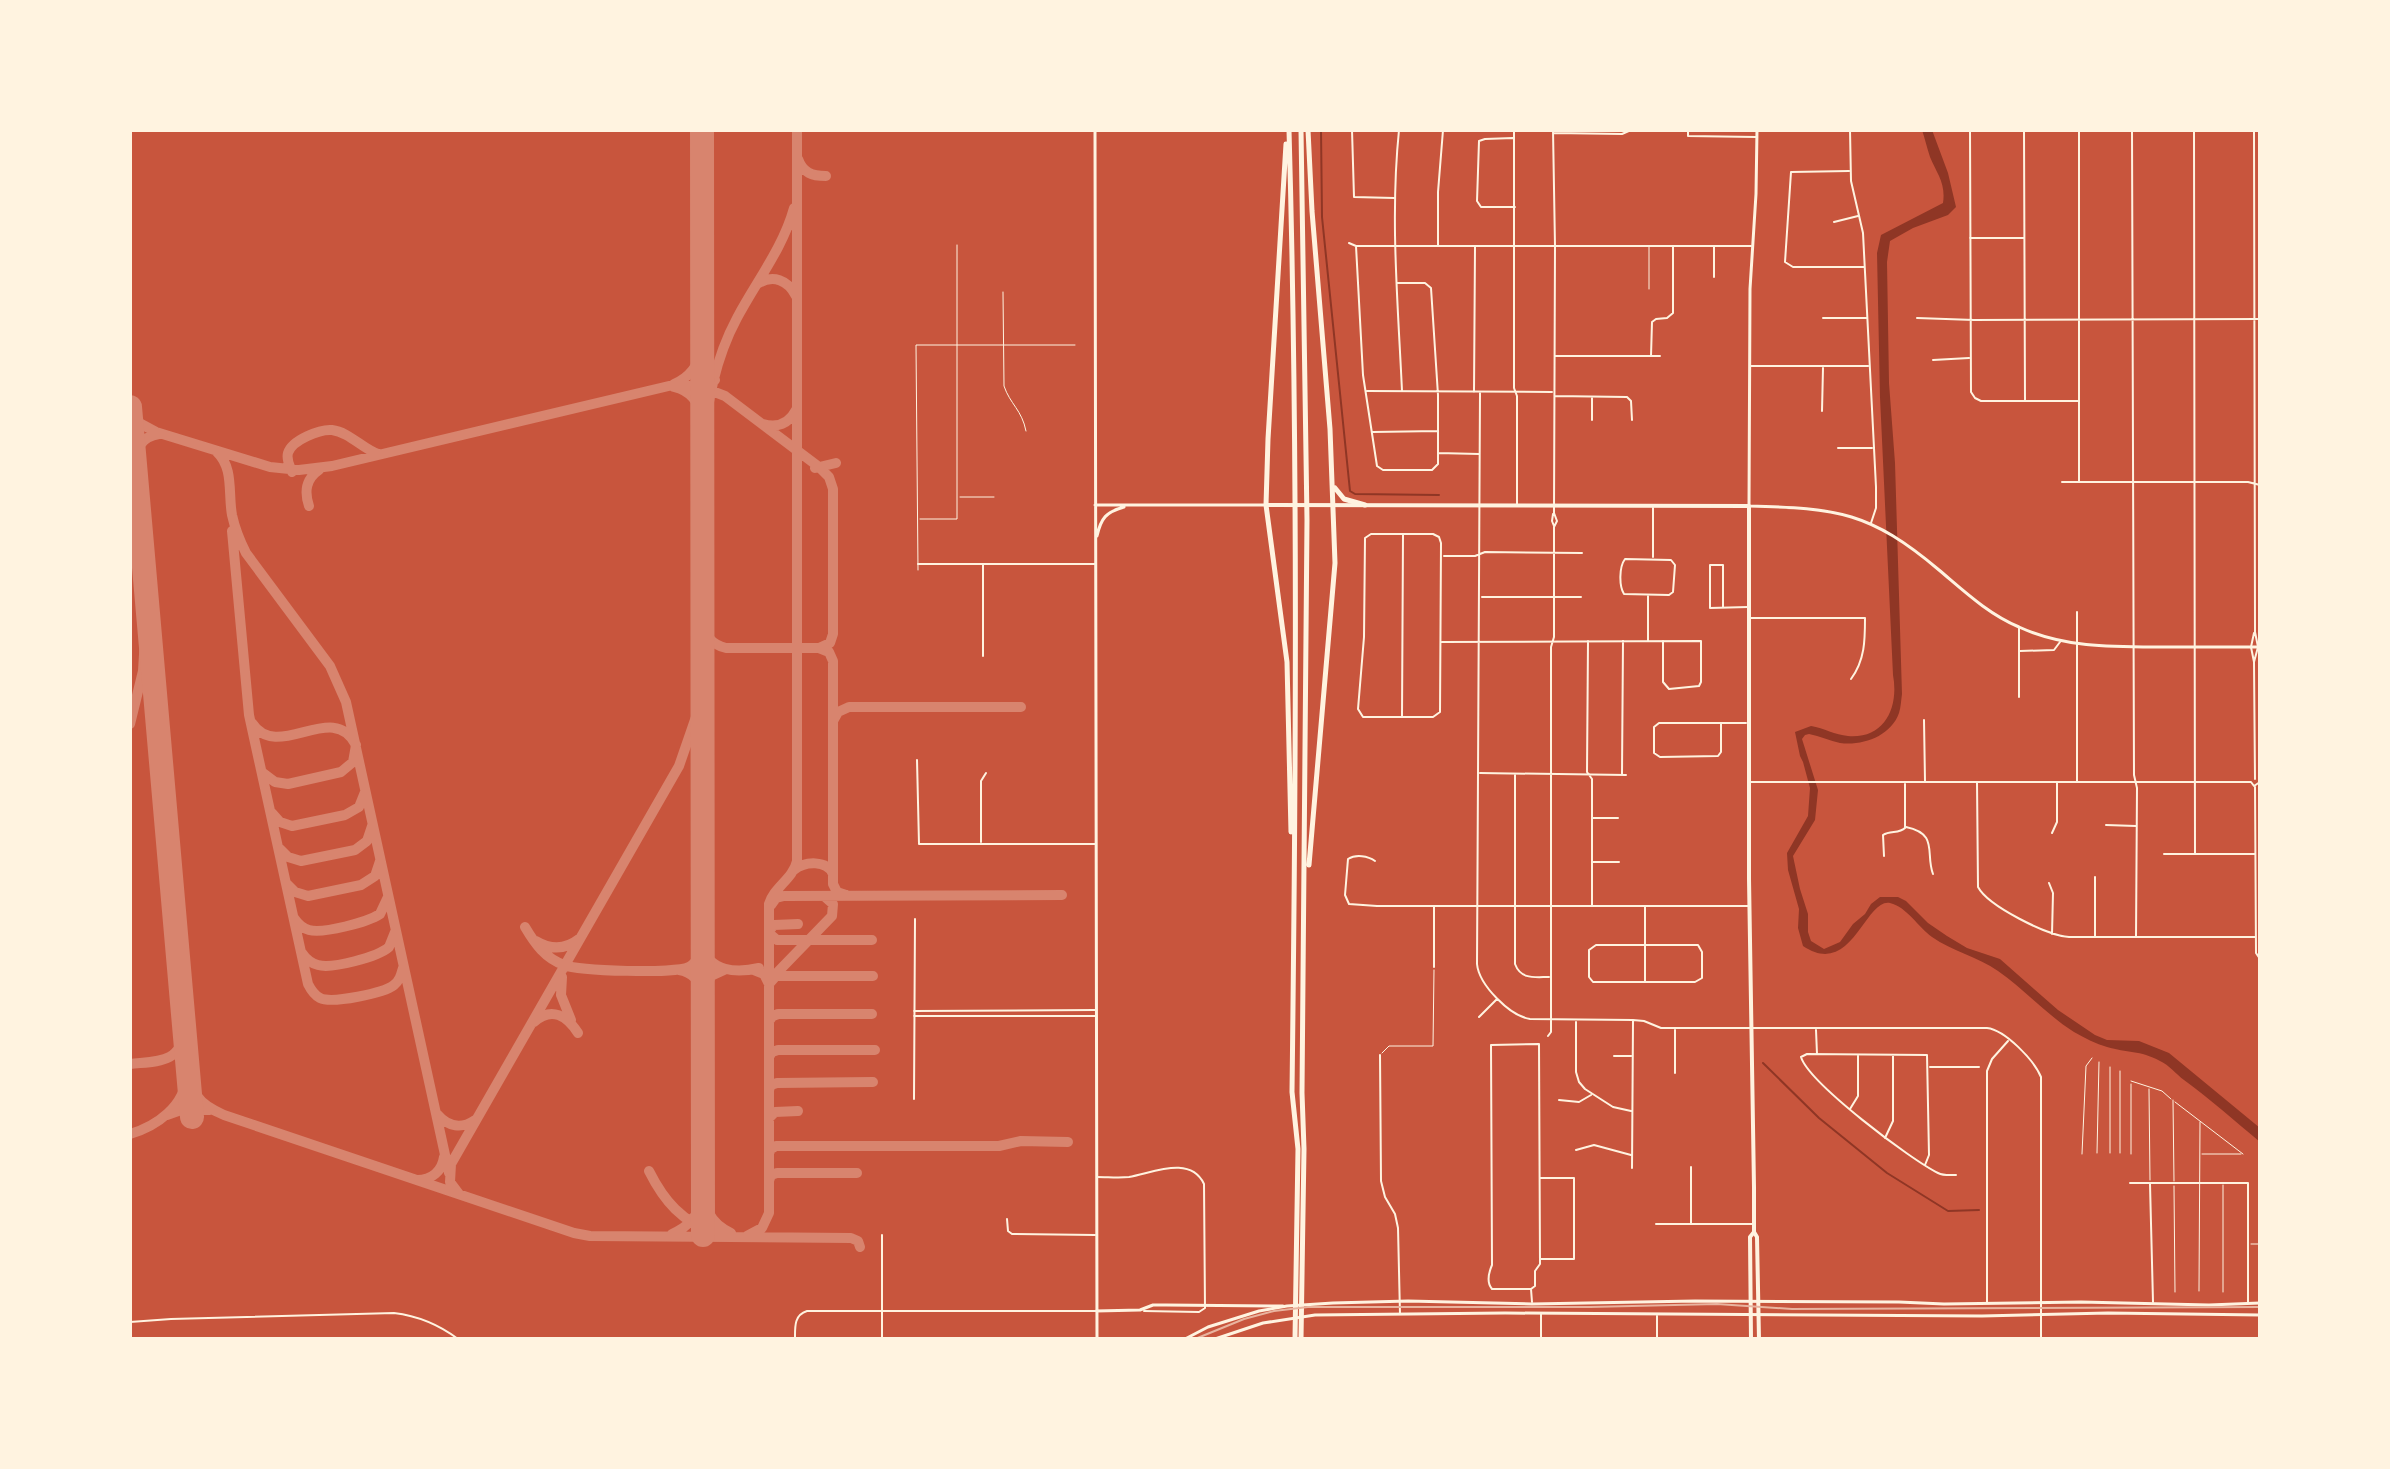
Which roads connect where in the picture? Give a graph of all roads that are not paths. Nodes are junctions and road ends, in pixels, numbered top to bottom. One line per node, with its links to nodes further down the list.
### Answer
1 (1095, 130): 98 (main road)
2 (1288, 130): 100 (highway); 188 (highway)
3 (1301, 130): 189 (highway)
4 (1308, 130): 89 (highway)
5 (1352, 130): 23 (street)
6 (1399, 130): 23 (street)
7 (1443, 130): 33 (street)
8 (1514, 130): 21 (street)
9 (1631, 130): 19 (street)
10 (1688, 130): 20 (street)
11 (1757, 130): 20 (main road)
12 (1850, 130): 22 (street)
13 (1970, 130): 27 (street)
14 (2024, 130): 28 (street)
15 (2079, 130): 55 (street)
16 (2132, 130): 56 (street)
17 (2194, 130): 57 (street)
18 (2254, 130): 41 (street)
19 (1553, 132): 36 (street)
20 (1757, 137): 40 (main road)
21 (1514, 138): 24 (street); 24 (street)
22 (1850, 171): 25 (street); 43 (street)
23 (1395, 198): 32 (street)
24 (1515, 207): 35 (street)
25 (1859, 216): 26 (street); 43 (street)
26 (1834, 222)
27 (1970, 238): 28 (street); 51 (street)
28 (2024, 238): 54 (street)
29 (1349, 243): 31 (street)
30 (957, 245): 58 (lane)
31 (1356, 246): 32 (street); 69 (street)
32 (1395, 246): 33 (street); 45 (street)
33 (1438, 246): 34 (street)
34 (1475, 246): 35 (street); 72 (street)
35 (1515, 246): 36 (street); 74 (street)
36 (1555, 246): 37 (street); 61 (street)
37 (1649, 246): 38 (street); 46 (lane)
38 (1673, 246): 39 (street); 62 (street)
39 (1714, 246): 40 (street); 44 (street)
40 (1753, 246): 66 (main road)
41 (2254, 254): 42 (street); 52 (street)
42 (2260, 254)
43 (1865, 267): 49 (street)
44 (1714, 277)
45 (1397, 283): 70 (street); 71 (street)
46 (1649, 289)
47 (1003, 292): 59 (lane)
48 (1823, 318): 49 (street)
49 (1867, 318): 68 (street)
50 (1917, 318): 51 (street)
51 (1970, 319): 54 (street); 64 (street)
52 (2254, 319): 53 (street); 57 (street); 94 (street)
53 (2260, 319)
54 (2025, 320): 55 (street); 77 (street)
55 (2079, 320): 56 (street); 78 (street)
56 (2133, 320): 57 (street); 92 (street)
57 (2194, 320): 93 (street)
58 (957, 345): 59 (lane); 96 (lane); 108 (lane)
59 (1003, 345): 60 (lane); 82 (lane)
60 (1075, 345)
61 (1555, 356): 62 (street); 75 (street)
62 (1651, 356): 63 (street)
63 (1660, 356)
64 (1970, 358): 65 (street); 77 (street)
65 (1933, 360)
66 (1749, 366): 67 (street); 107 (main road)
67 (1823, 366): 68 (street); 79 (street)
68 (1869, 366): 86 (street)
69 (1365, 391): 70 (street); 84 (street)
70 (1402, 391): 71 (street)
71 (1438, 391): 72 (street); 83 (street)
72 (1474, 392): 73 (street)
73 (1480, 392): 74 (street); 88 (street)
74 (1516, 392): 75 (street); 104 (street)
75 (1555, 394): 76 (street); 105 (street)
76 (1592, 396): 80 (street); 81 (street)
77 (2025, 401): 78 (street)
78 (2079, 401): 91 (street)
79 (1822, 411)
80 (1592, 420)
81 (1632, 420)
82 (1026, 431)
83 (1438, 431): 84 (street); 87 (street)
84 (1371, 432): 87 (street)
85 (1838, 448): 86 (street)
86 (1873, 448): 109 (street)
87 (1438, 453): 88 (street)
88 (1480, 454): 103 (street)
89 (1333, 480): 101 (highway); 102 (highway)
90 (2062, 482): 91 (street)
91 (2079, 482): 92 (street)
92 (2133, 482): 93 (street); 140 (street)
93 (2194, 482): 94 (street); 141 (street)
94 (2255, 483): 95 (street); 130 (street)
95 (2260, 485)
96 (957, 497): 97 (lane); 108 (lane)
97 (994, 497)
98 (1095, 505): 99 (main road); 111 (main road)
99 (1132, 505): 100 (main road); 111 (main road)
100 (1266, 505): 101 (main road); 188 (highway)
101 (1334, 505): 102 (main road); 189 (highway)
102 (1365, 505): 103 (main road)
103 (1480, 505): 104 (main road); 114 (street)
104 (1517, 505): 105 (main road)
105 (1554, 505): 106 (main road); 112 (street)
106 (1653, 505): 107 (main road); 116 (street)
107 (1749, 506): 109 (main road); 126 (main road)
108 (917, 519): 117 (lane)
109 (1871, 523): 129 (main road)
110 (1403, 534): 115 (street); 149 (street); 149 (street)
111 (1096, 541): 119 (main road)
112 (1554, 553): 113 (street); 114 (street); 123 (street)
113 (1582, 553)
114 (1480, 554): 115 (street); 122 (street)
115 (1441, 556): 136 (street)
116 (1653, 559): 121 (street); 121 (street)
117 (918, 564): 118 (street); 120 (lane)
118 (983, 564): 119 (street); 145 (street)
119 (1096, 564): 177 (main road)
120 (918, 570)
121 (1648, 595): 133 (street)
122 (1480, 597): 123 (street); 137 (street)
123 (1554, 597): 124 (street); 138 (street)
124 (1581, 597)
125 (1723, 607): 125 (street); 126 (street)
126 (1749, 607): 128 (main road)
127 (2077, 612): 139 (street)
128 (1749, 618): 147 (street); 151 (main road)
129 (2019, 627): 135 (main road); 144 (street)
130 (2255, 632): 142 (street); 143 (street)
131 (1588, 641): 132 (street); 138 (street); 158 (street)
132 (1623, 641): 133 (street); 158 (street)
133 (1648, 641): 134 (street)
134 (1663, 641): 134 (street)
135 (2060, 641): 139 (main road); 144 (street)
136 (1441, 642): 137 (street); 149 (street)
137 (1480, 642): 138 (street); 155 (street)
138 (1553, 642): 157 (street)
139 (2077, 645): 140 (main road); 165 (street)
140 (2134, 647): 141 (main road); 166 (street)
141 (2194, 647): 142 (main road); 167 (street)
142 (2251, 647): 143 (main road); 146 (street)
143 (2259, 647): 146 (street)
144 (2019, 651): 148 (street)
145 (983, 656)
146 (2254, 662): 159 (street)
147 (1851, 679)
148 (2019, 697)
149 (1402, 717)
150 (1924, 720): 162 (street)
151 (1749, 722): 152 (street); 160 (main road)
152 (1721, 723): 152 (street)
153 (917, 760): 176 (street)
154 (986, 773): 176 (street)
155 (1479, 773): 156 (street); 191 (street)
156 (1515, 774): 157 (street); 192 (street)
157 (1551, 774): 158 (street); 193 (street)
158 (1589, 775): 170 (street)
159 (2255, 779): 168 (street); 169 (street)
160 (1748, 782): 161 (street); 196 (main road)
161 (1905, 782): 162 (street); 173 (street)
162 (1925, 782): 163 (street)
163 (1977, 782): 164 (street); 199 (street)
164 (2057, 782): 165 (street); 175 (street)
165 (2077, 782): 166 (street)
166 (2135, 782): 167 (street); 174 (street)
167 (2195, 782): 168 (street); 179 (street)
168 (2251, 782): 169 (street)
169 (2258, 783): 180 (street)
170 (1592, 818): 171 (street); 183 (street)
171 (1618, 818)
172 (2106, 825): 174 (street)
173 (1905, 826): 181 (street); 185 (street)
174 (2137, 826): 201 (street)
175 (2052, 833)
176 (981, 843): 177 (street)
177 (1096, 844): 209 (main road)
178 (2164, 854): 179 (street)
179 (2195, 854): 180 (street)
180 (2255, 854): 197 (street)
181 (1884, 856)
182 (1375, 861): 190 (street)
183 (1592, 862): 184 (street); 194 (street)
184 (1619, 862)
185 (1933, 874)
186 (2095, 877): 200 (street)
187 (2049, 883): 199 (street)
188 (1294, 893): 277 (highway)
189 (1306, 902): 277 (highway)
190 (1434, 905): 191 (street); 205 (street)
191 (1477, 906): 192 (street); 208 (street)
192 (1515, 906): 193 (street); 206 (street)
193 (1551, 906): 194 (street); 206 (street)
194 (1592, 906): 195 (street)
195 (1645, 906): 196 (street); 203 (street)
196 (1749, 906): 218 (main road)
197 (2258, 914): 202 (street)
198 (915, 919): 210 (street)
199 (2051, 935): 200 (street)
200 (2095, 937): 201 (street)
201 (2136, 937): 202 (street)
202 (2255, 937): 204 (street)
203 (1645, 945): 207 (street); 207 (street); 207 (street)
204 (2259, 959)
205 (1434, 967): 225 (lane)
206 (1551, 977): 214 (street)
207 (1645, 982)
208 (1498, 998): 213 (street); 214 (street)
209 (1096, 1010): 210 (street); 212 (main road)
210 (914, 1011): 211 (street)
211 (914, 1016): 212 (street); 237 (street)
212 (1096, 1016): 258 (main road)
213 (1479, 1017)
214 (1551, 1020): 215 (street); 220 (street)
215 (1576, 1020): 216 (street); 236 (street)
216 (1633, 1020): 217 (street); 227 (street)
217 (1675, 1029): 218 (street); 234 (street)
218 (1751, 1029): 219 (street); 268 (main road)
219 (1816, 1029): 221 (street); 222 (street)
220 (1548, 1036)
221 (2009, 1040): 284 (street); 288 (street)
222 (1817, 1054): 223 (street); 240 (street)
223 (1858, 1054): 224 (street); 240 (street)
224 (1893, 1054): 230 (street); 243 (street)
225 (1380, 1055): 281 (street)
226 (1614, 1056): 227 (street)
227 (1633, 1056): 241 (street)
228 (2092, 1058): 248 (lane)
229 (2099, 1062): 245 (lane)
230 (1929, 1067): 231 (street); 254 (street)
231 (1979, 1067)
232 (2110, 1067): 246 (lane)
233 (2120, 1071): 247 (lane)
234 (1675, 1073)
235 (2148, 1087): 239 (lane); 249 (lane); 261 (lane)
236 (1592, 1094): 238 (street); 241 (street)
237 (914, 1099)
238 (1559, 1100)
239 (2173, 1100): 242 (lane); 262 (lane)
240 (1850, 1109): 243 (street)
241 (1632, 1111): 253 (street)
242 (2200, 1122): 250 (lane); 251 (lane)
243 (1885, 1138): 254 (street)
244 (1576, 1150): 253 (street)
245 (2097, 1153)
246 (2110, 1153)
247 (2120, 1153)
248 (2082, 1154)
249 (2131, 1154)
250 (2199, 1154): 251 (lane); 263 (lane)
251 (2243, 1154): 252 (lane)
252 (2250, 1154)
253 (1632, 1155): 256 (street)
254 (1925, 1165): 257 (street)
255 (1691, 1167): 267 (street)
256 (1632, 1168)
257 (1956, 1175)
258 (1096, 1177): 271 (main road); 290 (street)
259 (1540, 1178): 274 (street); 274 (street); 280 (street)
260 (2130, 1183): 261 (street)
261 (2150, 1183): 262 (street); 289 (street)
262 (2174, 1183): 263 (street); 278 (lane)
263 (2200, 1183): 264 (street); 276 (lane)
264 (2223, 1183): 273 (street); 279 (lane)
265 (1007, 1219): 271 (street)
266 (1656, 1224): 267 (street)
267 (1691, 1224): 268 (street)
268 (1754, 1224): 269 (main road)
269 (1754, 1232): 282 (main road); 283 (main road)
270 (882, 1235): 292 (street)
271 (1096, 1235): 293 (main road)
272 (2260, 1244): 273 (lane)
273 (2248, 1245): 285 (street)
274 (1540, 1259): 275 (street)
275 (1531, 1289): 280 (street); 287 (street)
276 (2199, 1291)
277 (1299, 1292): 308 (highway)
278 (2175, 1292)
279 (2223, 1292)
280 (1493, 1295): 281 (main road); 287 (main road)
281 (1400, 1301): 291 (main road); 297 (street)
282 (1751, 1302): 283 (main road); 287 (main road); 295 (main road)
283 (1758, 1302): 288 (main road); 296 (main road)
284 (2041, 1302): 288 (main road); 289 (main road); 300 (street)
285 (2248, 1303): 286 (main road); 289 (main road)
286 (2260, 1303)
287 (1532, 1304)
288 (1987, 1304)
289 (2153, 1304)
290 (1205, 1305): 291 (main road); 293 (main road)
291 (1287, 1306): 306 (main road)
292 (882, 1311): 293 (street); 303 (street); 304 (street)
293 (1096, 1311): 305 (main road)
294 (1541, 1313): 297 (main road); 298 (main road); 309 (street)
295 (1751, 1314): 296 (main road); 298 (main road); 311 (main road)
296 (1758, 1314): 300 (main road); 312 (main road)
297 (1400, 1315): 307 (main road)
298 (1657, 1315): 310 (street)
299 (2260, 1315): 300 (main road)
300 (2041, 1316): 313 (street)
301 (130, 1322): 302 (street)
302 (458, 1339)
303 (795, 1339)
304 (882, 1339)
305 (1097, 1339)
306 (1185, 1339)
307 (1215, 1339)
308 (1298, 1339)
309 (1541, 1339)
310 (1657, 1339)
311 (1751, 1339)
312 (1759, 1339)
313 (2041, 1339)

